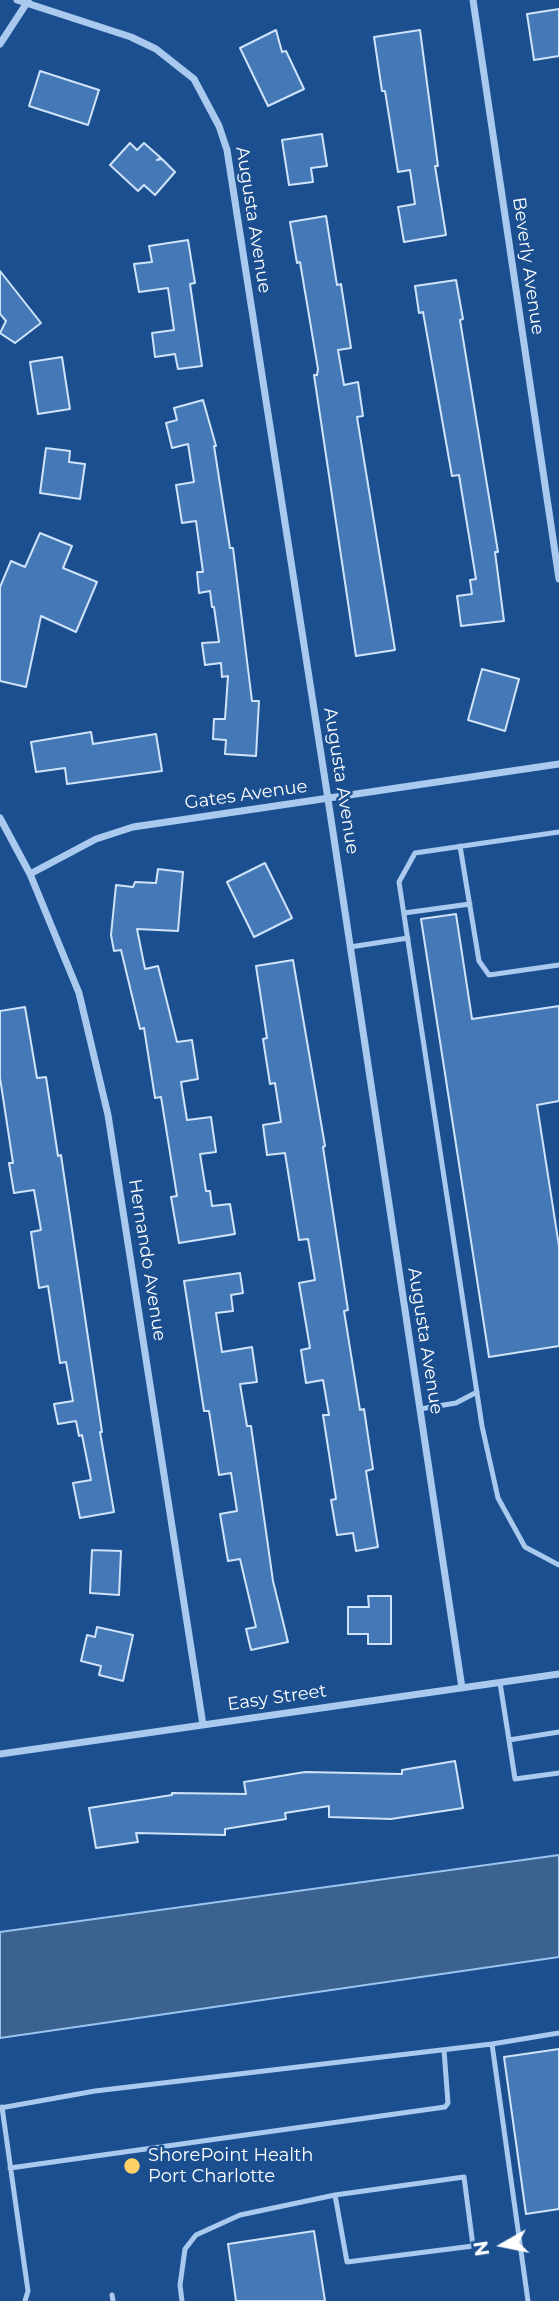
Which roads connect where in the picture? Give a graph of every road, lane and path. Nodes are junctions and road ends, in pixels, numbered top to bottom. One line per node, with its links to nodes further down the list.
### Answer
1 (17, 0): 3 (street, Augusta Avenue)
2 (473, 0): 5 (street, Beverly Avenue)
3 (27, 2): 4 (street); 7 (street, Augusta Avenue)
4 (0, 44)
5 (559, 579)
6 (559, 764): 7 (street, Gates Avenue)
7 (328, 799): 11 (street, Gates Avenue); 15 (street, Augusta Avenue)
8 (0, 818): 11 (street, Hernando Avenue)
9 (559, 832): 10 (lane)
10 (460, 846): 12 (lane); 13 (lane)
11 (30, 874): 23 (street, Hernando Avenue)
12 (470, 904): 13 (lane); 16 (lane)
13 (404, 913): 14 (lane)
14 (408, 938): 15 (lane); 17 (lane)
15 (350, 947): 18 (street, Augusta Avenue)
16 (559, 965)
17 (477, 1391): 18 (lane); 19 (lane)
18 (420, 1409): 22 (street, Augusta Avenue)
19 (559, 1565)
20 (559, 1674): 21 (street, Easy Street)
21 (500, 1682): 22 (street, Easy Street); 25 (lane)
22 (462, 1688): 23 (street, Easy Street)
23 (203, 1725): 26 (street, Easy Street)
24 (559, 1732): 25 (lane)
25 (509, 1740): 27 (lane)
26 (0, 1754)
27 (559, 1773)
28 (559, 2033): 29 (lane)
29 (492, 2044): 30 (lane); 36 (lane)
30 (444, 2050): 31 (lane); 32 (lane)
31 (1, 2108): 32 (lane)
32 (10, 2168): 34 (lane)
33 (335, 2195): 33 (lane); 35 (lane)
34 (25, 2301)
35 (182, 2301)
36 (528, 2301)

